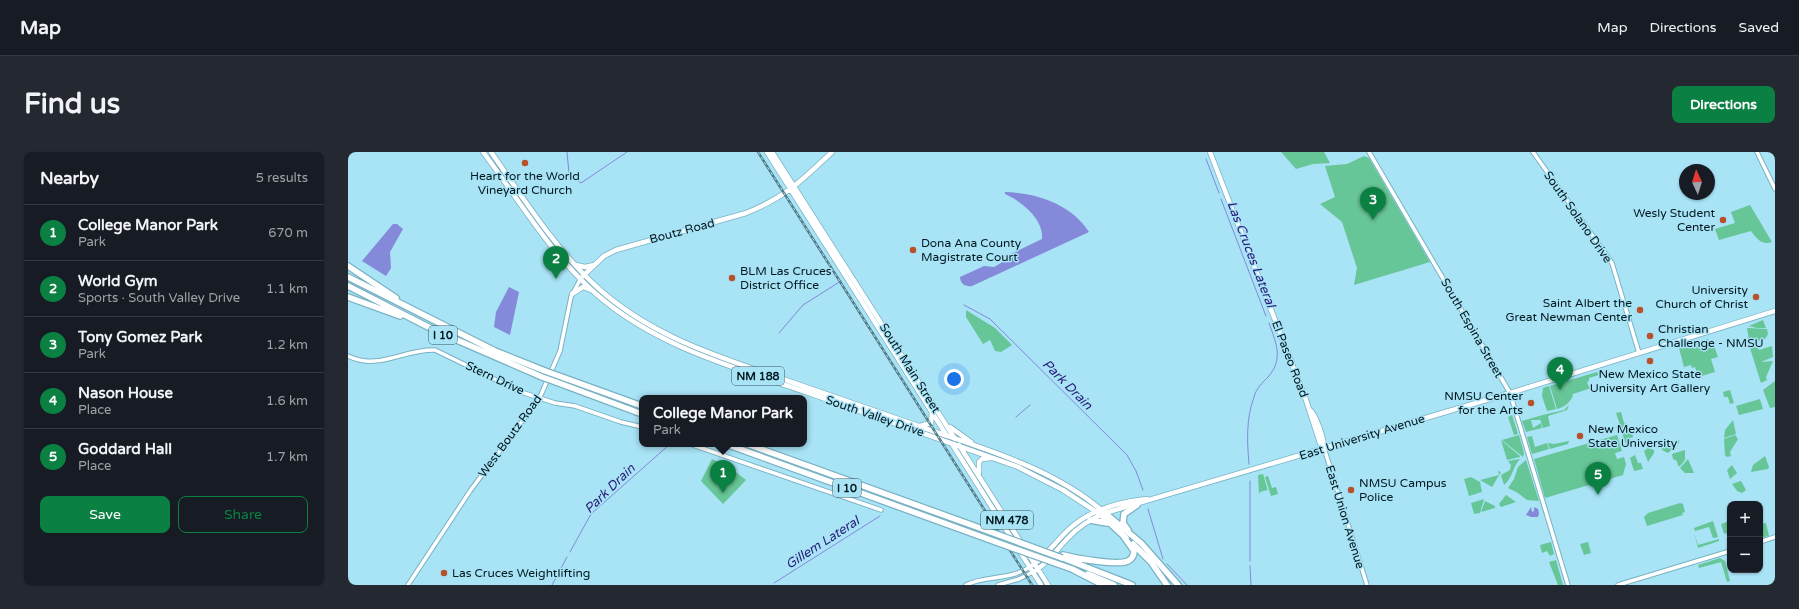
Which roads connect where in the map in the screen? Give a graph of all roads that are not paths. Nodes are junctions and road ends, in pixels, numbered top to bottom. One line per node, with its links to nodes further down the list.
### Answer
1 (483, 152): 16 (main road, South Valley Drive / NM 188)
2 (491, 152): 12 (main road, South Valley Drive / NM 188)
3 (767, 152): 10 (main road, South Main Street / NM 478)
4 (772, 152): 10 (main road, South Main Street / NM 478)
5 (832, 152): 10 (main road, Boutz Road)
6 (1210, 152): 42 (main road, El Paseo Road)
7 (1369, 152): 26 (street, South Espina Street)
8 (1533, 152): 24 (street, South Solano Drive)
9 (1757, 152): 11 (street)
10 (794, 188): 13 (main road, Boutz Road); 29 (main road, South Main Street / NM 478); 31 (main road, South Main Street / NM 478)
11 (1775, 189)
12 (574, 265): 13 (main road); 16 (main road, South Valley Drive / NM 188)
13 (594, 265): 16 (main road, Boutz Road)
14 (348, 266): 21 (highway)
15 (348, 277): 21 (highway, I 10)
16 (582, 277): 18 (main road, South Valley Drive / NM 188); 19 (street, West Boutz Road); 33 (main road, South Valley Drive / NM 188)
17 (348, 286): 23 (highway, I 10)
18 (592, 290): 19 (main road); 36 (main road, South Valley Drive / NM 188)
19 (572, 294): 27 (street, West Boutz Road)
20 (348, 296): 23 (highway)
21 (416, 311): 28 (highway, I 10, bridge)
22 (1775, 311): 24 (main road, East University Avenue)
23 (436, 331): 30 (highway, I 10, bridge)
24 (1638, 353): 26 (main road, East University Avenue)
25 (348, 356): 27 (street, Stern Drive)
26 (1510, 393): 42 (main road, East University Avenue); 73 (street, South Espina Street)
27 (540, 397): 32 (street, Stern Drive); 62 (street, West Boutz Road)
28 (639, 405)
29 (932, 412): 33 (main road); 34 (main road, South Main Street / NM 478)
30 (639, 413)
31 (946, 423): 35 (main road, South Main Street / NM 478); 41 (main road)
32 (639, 426)
33 (919, 426): 34 (main road, South Valley Drive / NM 188)
34 (947, 436): 35 (main road, South Valley Drive / NM 188); 36 (main road, South Main Street / NM 478)
35 (955, 438): 37 (main road, South Main Street / NM 478); 41 (main road, South Valley Drive / NM 188)
36 (952, 443): 37 (main road, South Valley Drive / NM 188); 58 (main road, South Main Street / NM 478)
37 (959, 446): 43 (main road, South Valley Drive / NM 188); 44 (main road, South Main Street / NM 478)
38 (699, 447): 47 (street)
39 (734, 447): 60 (highway, I 10, bridge)
40 (755, 447): 56 (highway, I 10, bridge)
41 (982, 448): 48 (main road, South Valley Drive / NM 188)
42 (1324, 448): 45 (main road, East University Avenue); 72 (street, East Union Avenue)
43 (996, 459): 44 (main road); 48 (main road, South Valley Drive / NM 188)
44 (979, 477): 57 (main road, South Main Street / NM 478)
45 (1154, 498): 46 (main road, East University Avenue); 48 (main road, East University Avenue)
46 (1137, 505): 48 (main road, East University Avenue); 54 (highway)
47 (881, 510)
48 (1101, 512): 49 (main road, East University Avenue); 50 (highway); 54 (highway); 57 (main road, East University Avenue)
49 (1090, 520): 50 (highway); 59 (main road, East University Avenue)
50 (1111, 524): 51 (highway)
51 (1124, 537): 56 (highway); 70 (highway)
52 (1775, 537): 53 (street)
53 (1763, 541)
54 (1141, 543): 71 (highway)
55 (1727, 552): 74 (street)
56 (1062, 556): 69 (highway, I 10)
57 (1035, 564): 58 (main road, East University Avenue); 59 (main road, South Main Street / NM 478)
58 (1030, 567): 61 (main road, South Main Street / NM 478); 63 (street)
59 (1038, 569): 61 (main road, East University Avenue); 66 (main road, South Main Street / NM 478)
60 (1072, 569): 67 (highway); 68 (highway, I 10)
61 (1033, 572): 64 (street); 65 (main road, South Main Street / NM 478)
62 (408, 585)
63 (966, 585)
64 (998, 585)
65 (1041, 585)
66 (1048, 585)
67 (1103, 585)
68 (1114, 585)
69 (1132, 585)
70 (1167, 585)
71 (1178, 585)
72 (1366, 585)
73 (1568, 585)
74 (1618, 585)

